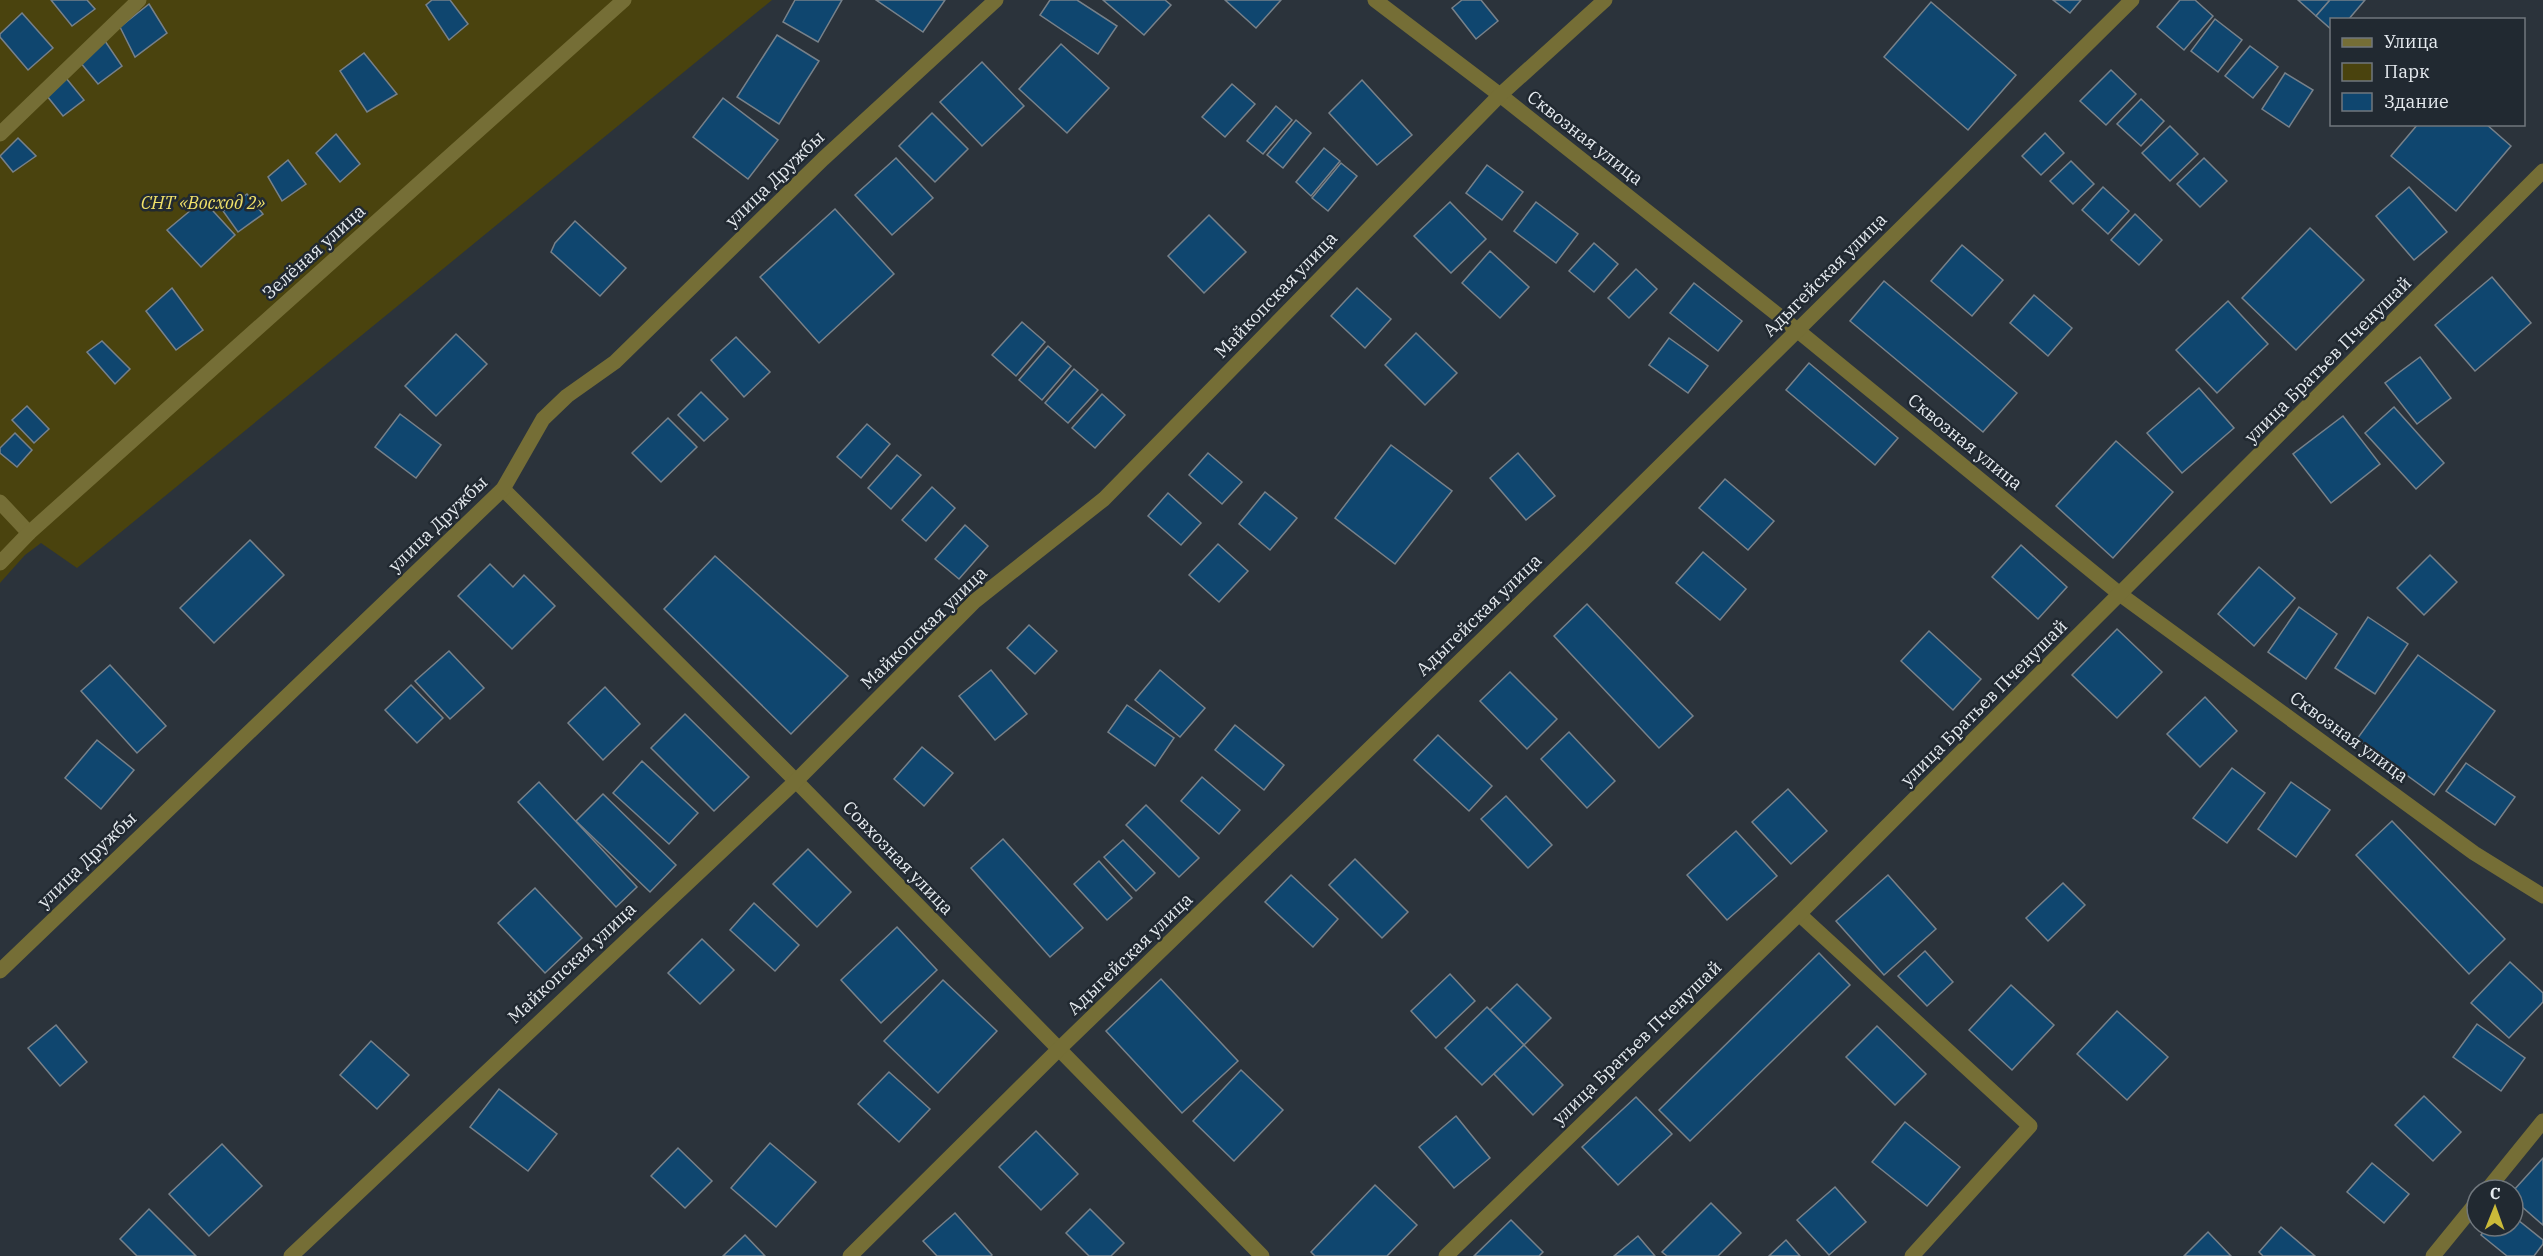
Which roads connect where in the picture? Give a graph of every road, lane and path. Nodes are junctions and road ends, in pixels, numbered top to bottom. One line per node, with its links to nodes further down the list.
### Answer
1 (139, 0): 8 (street)
2 (624, 0): 13 (street, Зелёная улица)
3 (996, 0): 11 (street, улица Дружбы)
4 (1375, 0): 7 (street, Сквозная улица)
5 (1605, 0): 7 (street, Майкопская улица)
6 (2132, 0): 10 (street, Адыгейская улица)
7 (1500, 95): 10 (street, Сквозная улица); 16 (street, Майкопская улица)
8 (0, 134)
9 (2543, 171): 15 (street, улица Братьев Пченушай)
10 (1797, 330): 15 (street, Сквозная улица); 20 (street, Адыгейская улица)
11 (503, 489): 16 (street, Совхозная улица); 19 (street, улица Дружбы)
12 (0, 502): 13 (street)
13 (29, 533): 14 (street, Зелёная улица)
14 (0, 564)
15 (2121, 595): 17 (street, Сквозная улица); 18 (street, улица Братьев Пченушай)
16 (796, 781): 20 (street, Совхозная улица); 24 (street, Майкопская улица)
17 (2543, 896)
18 (1799, 914): 27 (street, улица Братьев Пченушай); 28 (street)
19 (0, 971)
20 (1058, 1050): 25 (street, Адыгейская улица); 26 (street, Совхозная улица)
21 (2543, 1121): 22 (street)
22 (2497, 1178)
23 (2465, 1217): 29 (street)
24 (291, 1256)
25 (850, 1256)
26 (1262, 1256)
27 (1446, 1256)
28 (1912, 1256)
29 (2433, 1256)

